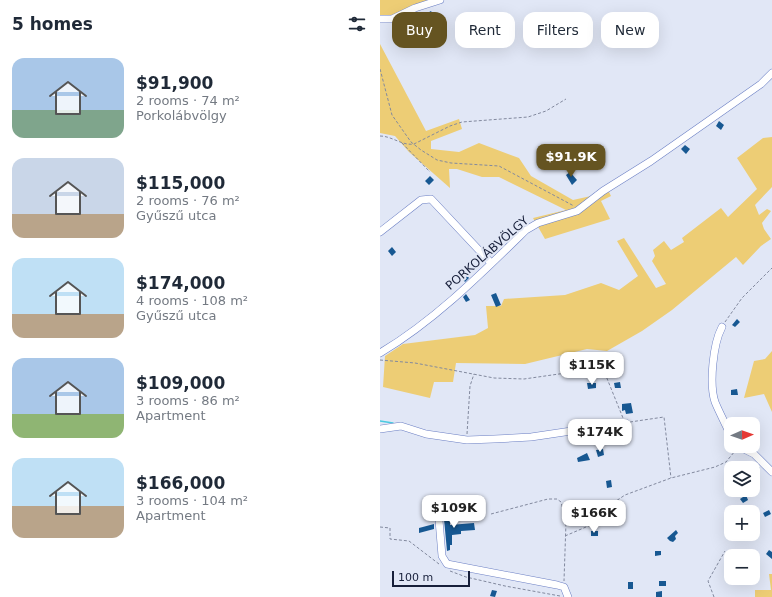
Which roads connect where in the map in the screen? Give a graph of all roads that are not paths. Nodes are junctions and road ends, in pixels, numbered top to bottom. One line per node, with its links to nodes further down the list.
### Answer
1 (440, 0): 2 (street)
2 (380, 19)
3 (772, 72): 5 (street, PORKOLÁBVÖLGY)
4 (380, 232): 5 (street)
5 (491, 263): 7 (street, PORKOLÁBVÖLGY)
6 (722, 327): 8 (street)
7 (380, 353)
8 (724, 419)
9 (625, 423): 10 (street)
10 (380, 429)
11 (752, 453): 12 (street)
12 (772, 472)
13 (439, 520): 14 (street)
14 (568, 597)

